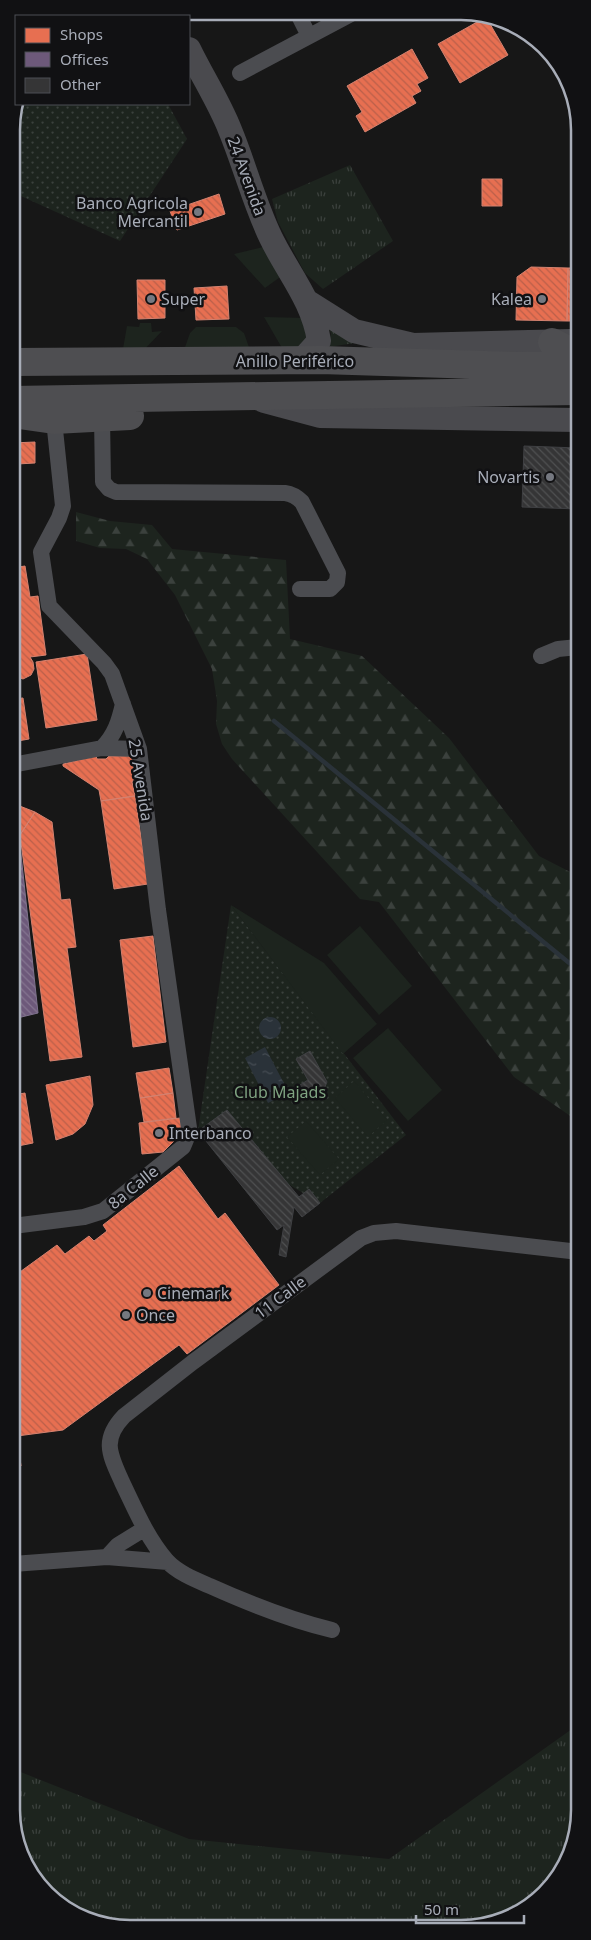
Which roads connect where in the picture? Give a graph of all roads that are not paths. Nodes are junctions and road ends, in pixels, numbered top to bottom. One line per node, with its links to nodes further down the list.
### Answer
1 (301, 20): 3 (street)
2 (340, 20): 3 (street)
3 (309, 36): 5 (street)
4 (190, 50): 6 (street, 24 Avenida)
5 (240, 72)
6 (308, 302): 8 (street, 24 Avenida); 9 (street, 24 Avenida)
7 (565, 342): 8 (street)
8 (413, 345): 9 (highway)
9 (312, 360): 10 (highway, Anillo Periférico); 11 (highway, Anillo Periférico)
10 (20, 362)
11 (571, 365)
12 (571, 391): 13 (highway)
13 (238, 397): 14 (highway); 16 (highway); 18 (street)
14 (20, 400)
15 (20, 415): 17 (highway)
16 (102, 417): 17 (highway); 19 (street)
17 (54, 420): 22 (street, 25 Avenida)
18 (571, 420)
19 (300, 589)
20 (571, 648): 21 (street)
21 (541, 656)
22 (123, 704): 23 (street); 24 (street, 25 Avenida)
23 (102, 748): 24 (street); 25 (street)
24 (139, 749): 26 (street, 25 Avenida)
25 (20, 764)
26 (186, 1141): 27 (street, 8a Calle)
27 (20, 1225)
28 (571, 1251): 29 (street, 11 Calle)
29 (144, 1528): 30 (street); 31 (street, 11 Calle)
30 (107, 1557): 31 (street, 11 Calle); 32 (street, 11 Calle)
31 (168, 1562): 33 (street, 11 Calle)
32 (20, 1563)
33 (332, 1630)

